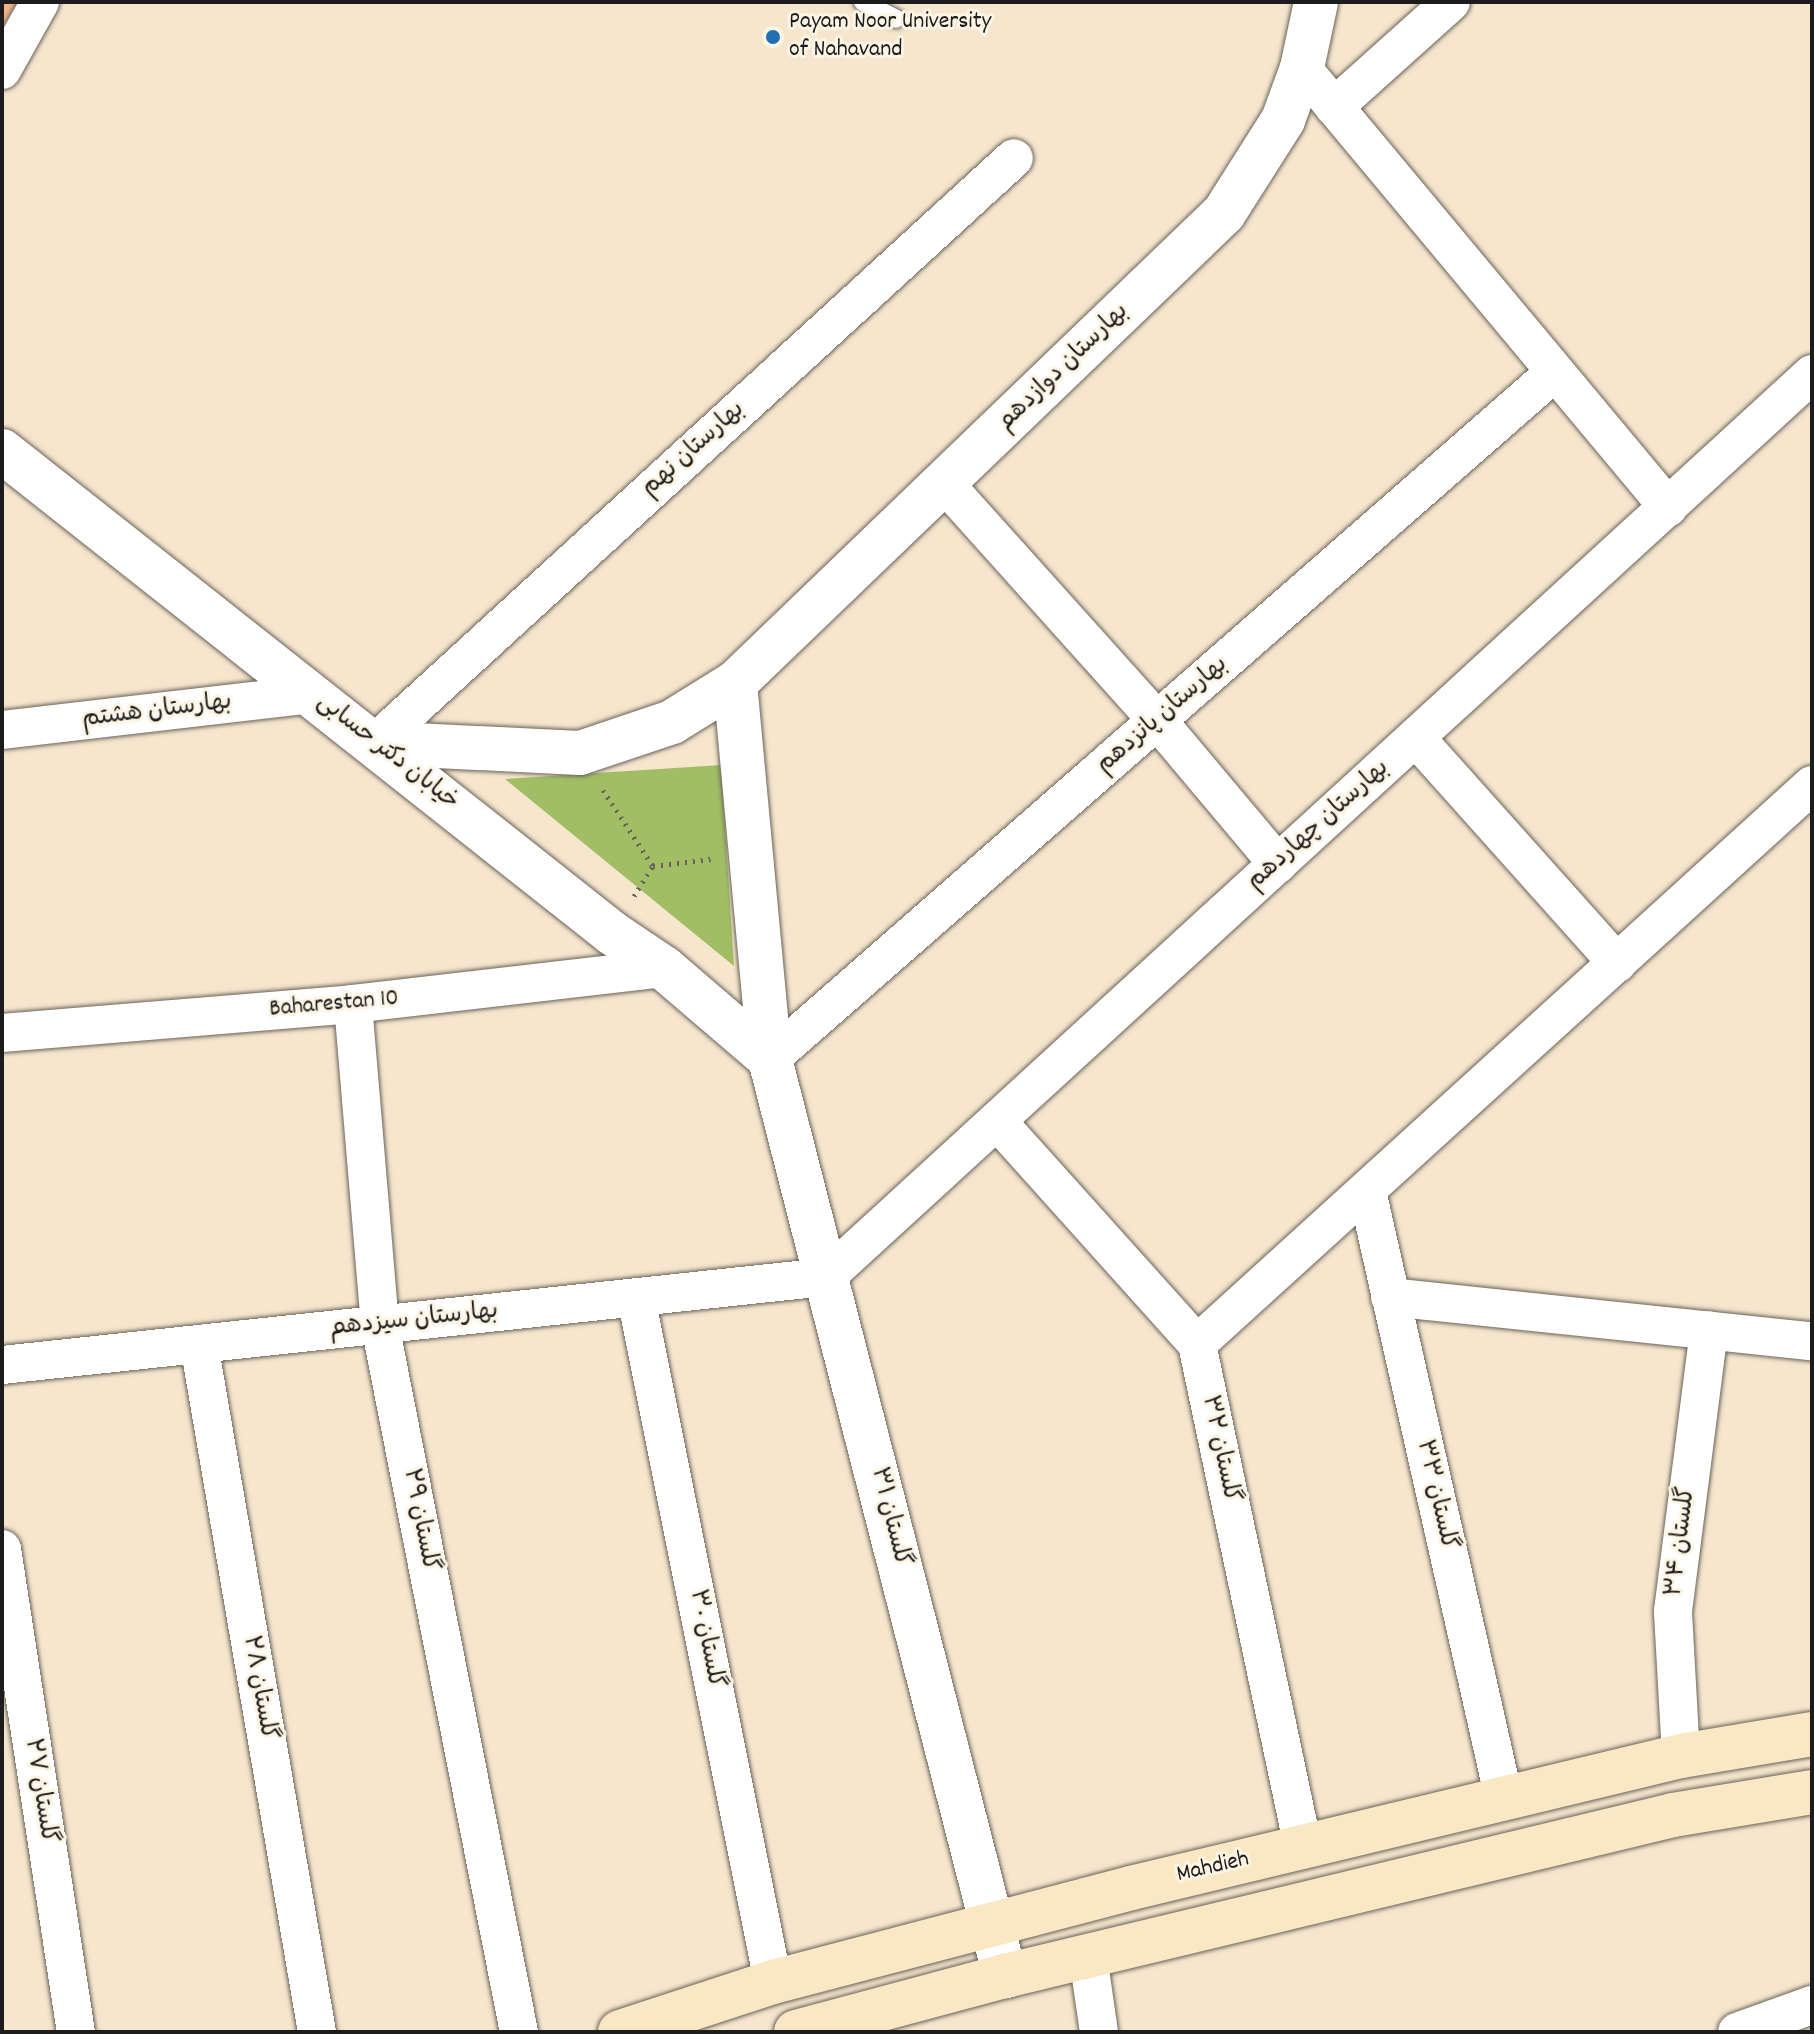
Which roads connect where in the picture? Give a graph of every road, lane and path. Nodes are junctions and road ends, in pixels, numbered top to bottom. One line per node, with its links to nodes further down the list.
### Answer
1 (40, 2): 7 (street)
2 (863, 2): 5 (lane)
3 (1316, 2): 6 (street, بهارستان دوازدهم)
4 (1451, 2): 8 (street)
5 (896, 19)
6 (1302, 68): 8 (street); 13 (street, بهارستان دوازدهم)
7 (2, 70)
8 (1334, 107): 10 (street)
9 (1014, 158): 20 (street, بهارستان نهم)
10 (1555, 372): 14 (street); 17 (street, بهارستان پانزدهم)
11 (1808, 386): 14 (street, بهارستان چهاردهم)
12 (2, 451): 16 (street, خیابان دکتر حسابی)
13 (945, 484): 15 (street, بهارستان دوازدهم); 17 (street)
14 (1668, 507): 19 (street, بهارستان چهاردهم)
15 (735, 683): 21 (street, بهارستان دوازدهم); 23 (street, گلستان ۳۱)
16 (312, 694): 18 (street, بهارستان هشتم); 20 (street, خیابان دکتر حسابی)
17 (1157, 720): 24 (street); 29 (street, بهارستان پانزدهم)
18 (2, 730)
19 (1416, 738): 24 (street, بهارستان چهاردهم); 25 (street)
20 (375, 743): 21 (street); 26 (street, خیابان دکتر حسابی)
21 (580, 753): 23 (path)
22 (1812, 785): 25 (street)
23 (754, 853): 29 (street, گلستان ۳۱)
24 (1278, 864): 30 (street, بهارستان چهاردهم)
25 (1617, 963): 31 (street)
26 (664, 968): 27 (street, Baharestan 10); 29 (street, خیابان دکتر حسابی)
27 (353, 1004): 28 (street, Baharestan 10); 35 (street, گلستان ۲۹)
28 (2, 1033)
29 (770, 1059): 32 (street, گلستان ۳۱)
30 (997, 1121): 32 (street, بهارستان چهاردهم); 39 (street, گلستان ۳۲)
31 (1367, 1191): 34 (street, گلستان ۳۳); 39 (street)
32 (826, 1277): 33 (street, بهارستان سیزدهم); 47 (street, گلستان ۳۱)
33 (636, 1297): 35 (street, بهارستان سیزدهم); 50 (street, گلستان ۳۰)
34 (1390, 1297): 36 (street); 45 (street, گلستان ۳۳)
35 (380, 1325): 38 (street, بهارستان سیزدهم); 54 (street, گلستان ۲۹)
36 (1709, 1330): 37 (street); 43 (street, گلستان ۳۴)
37 (1812, 1341)
38 (199, 1344): 40 (street, بهارستان سیزدهم); 53 (street, گلستان ۲۸)
39 (1197, 1344): 46 (street, گلستان ۳۲)
40 (2, 1365)
41 (2, 1549): 52 (street, گلستان ۲۷)
42 (1812, 1734): 43 (main road, Mahdieh)
43 (1681, 1756): 45 (main road, Mahdieh)
44 (1812, 1792): 48 (main road)
45 (1504, 1799): 46 (main road, Mahdieh)
46 (1303, 1847): 47 (main road, Mahdieh)
47 (991, 1923): 49 (street, گلستان ۳۱); 50 (main road, Mahdieh)
48 (1088, 1956): 49 (main road); 57 (street)
49 (1005, 1976): 56 (main road)
50 (773, 1982): 55 (main road, Mahdieh)
51 (1812, 2005): 58 (street)
52 (76, 2032)
53 (317, 2032)
54 (519, 2032)
55 (620, 2032)
56 (796, 2032)
57 (1099, 2032)
58 (1737, 2032)

